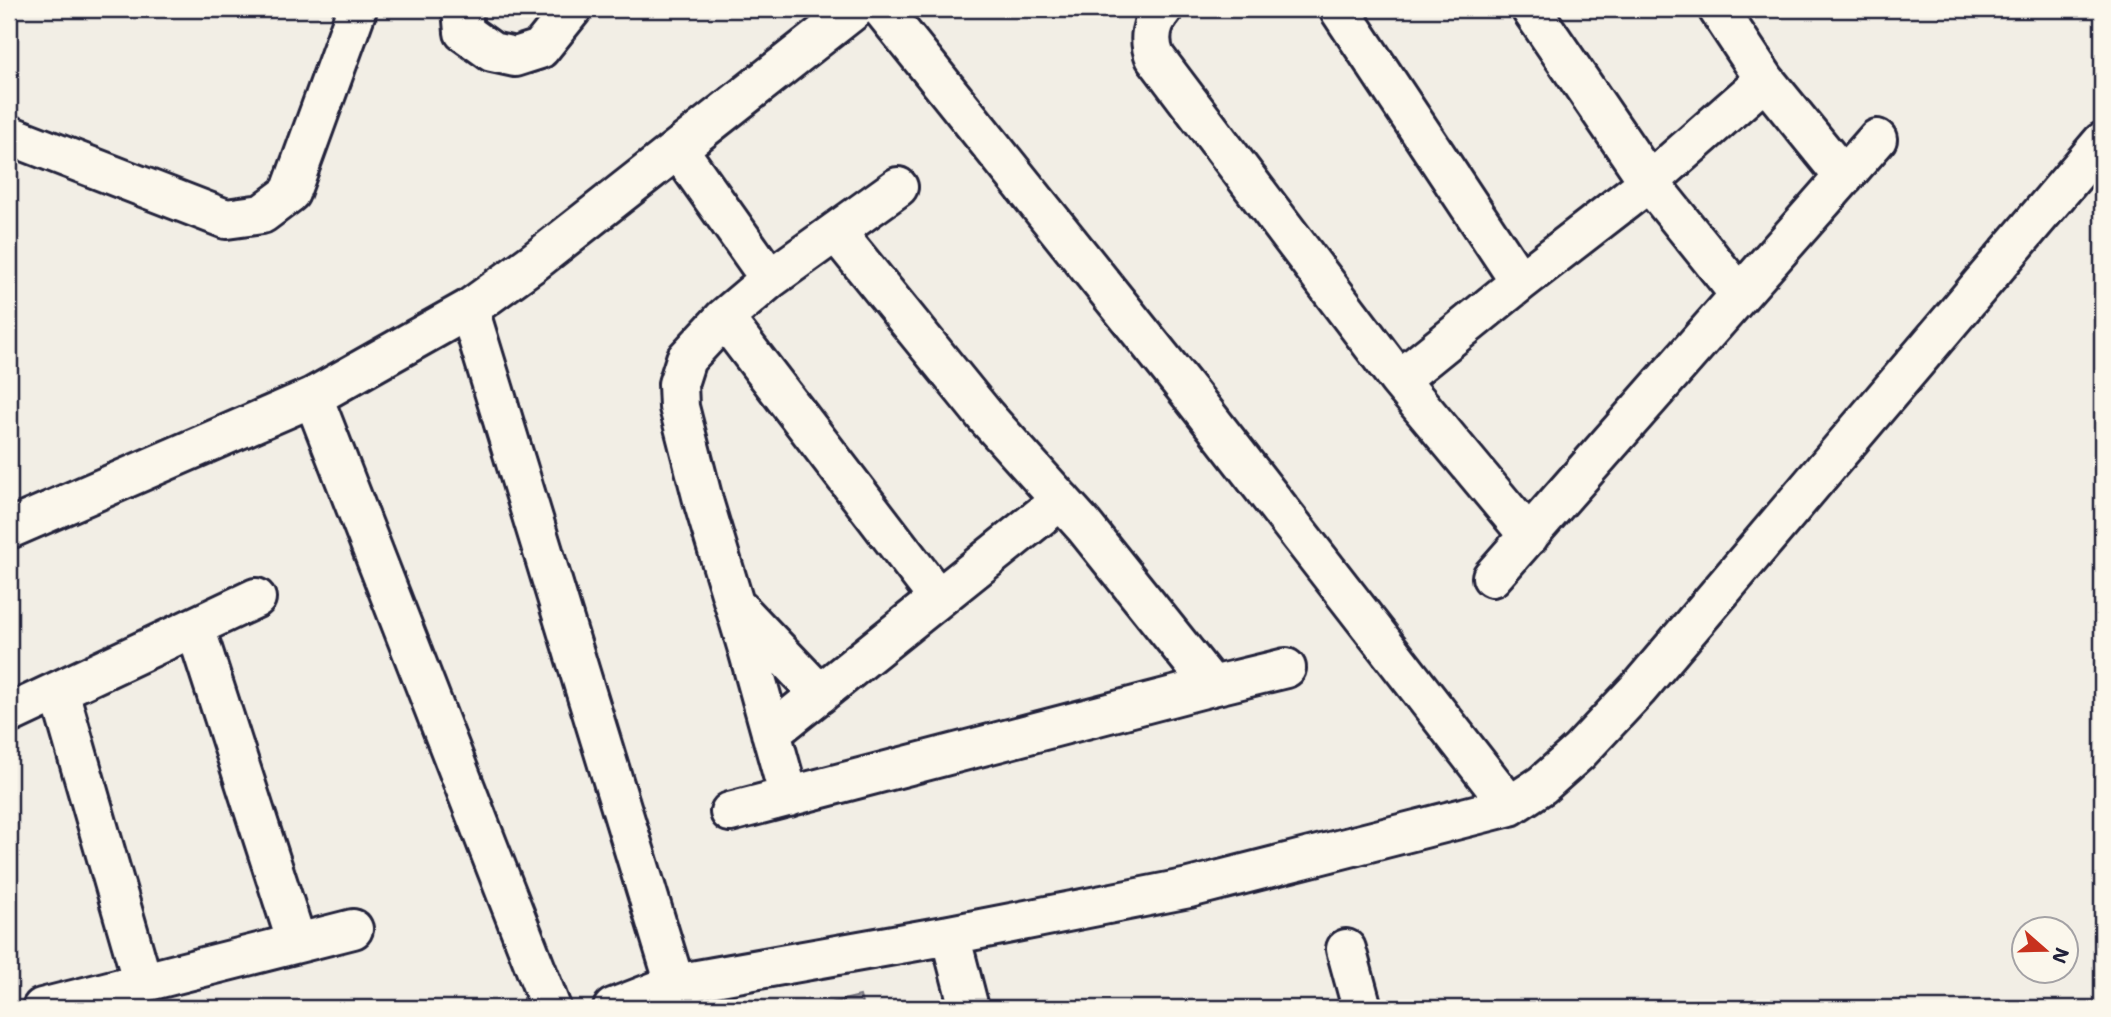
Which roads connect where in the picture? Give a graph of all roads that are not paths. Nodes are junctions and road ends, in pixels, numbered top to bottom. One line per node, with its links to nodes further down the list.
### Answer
1 (356, 9): 11 (street)
2 (461, 9): 3 (street)
3 (572, 9)
4 (855, 9): 14 (street)
5 (882, 9): 41 (street)
6 (1163, 9): 24 (street)
7 (1339, 9): 20 (street)
8 (1531, 9): 16 (street)
9 (1718, 9): 10 (street)
10 (1765, 80): 15 (street); 16 (street)
11 (9, 135)
12 (1877, 139): 15 (street)
13 (2102, 142): 41 (street)
14 (678, 149): 19 (street); 22 (street)
15 (1844, 177): 21 (street)
16 (1649, 183): 20 (street); 21 (street)
17 (898, 187): 18 (street)
18 (836, 232): 19 (street); 26 (street)
19 (770, 279): 23 (street)
20 (1520, 282): 24 (street)
21 (1740, 295): 28 (street)
22 (470, 309): 25 (street); 48 (street)
23 (724, 318): 31 (street); 32 (street)
24 (1399, 380): 28 (street)
25 (313, 397): 27 (street); 50 (street)
26 (1061, 500): 31 (street); 35 (street)
27 (9, 529)
28 (1529, 536): 29 (street)
29 (1492, 577)
30 (256, 598): 33 (street)
31 (939, 598): 37 (street)
32 (735, 605): 37 (street); 39 (street)
33 (195, 627): 36 (street); 45 (street)
34 (1286, 668): 35 (street)
35 (1212, 686): 40 (street)
36 (59, 691): 38 (street); 47 (street)
37 (820, 694): 39 (street)
38 (9, 714)
39 (771, 733): 40 (street)
40 (789, 797): 42 (street)
41 (1510, 806): 44 (street)
42 (730, 812)
43 (353, 929): 45 (street)
44 (950, 935): 48 (street); 52 (street)
45 (297, 943): 47 (street)
46 (1346, 949): 53 (street)
47 (143, 982): 49 (street)
48 (675, 984): 51 (street)
49 (42, 1008)
50 (551, 1008)
51 (612, 1008)
52 (969, 1008)
53 (1362, 1008)

